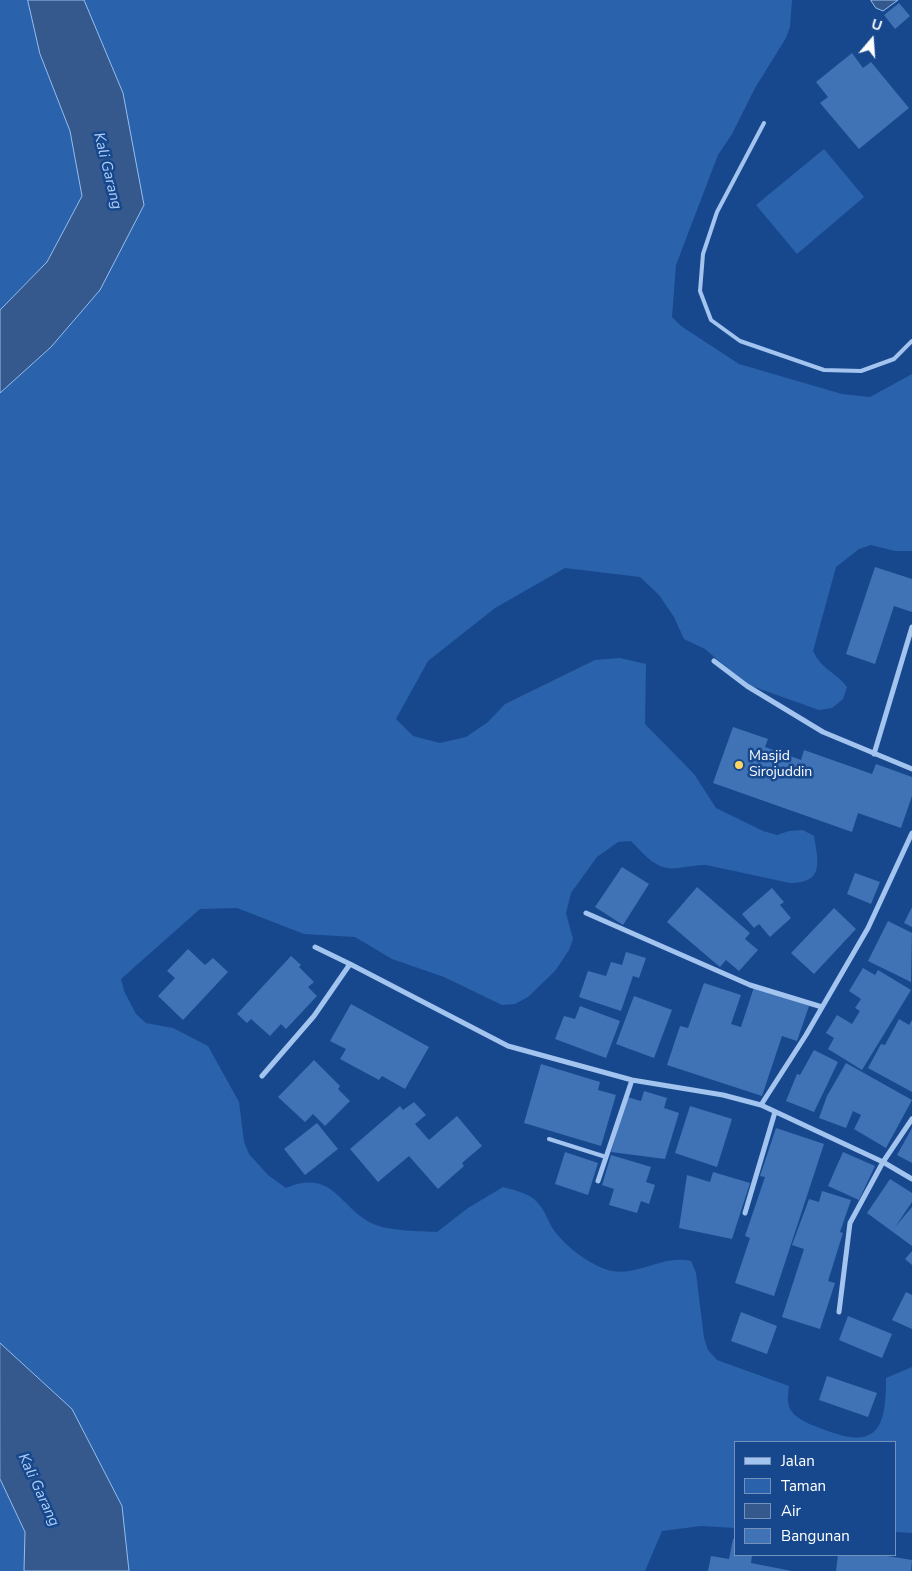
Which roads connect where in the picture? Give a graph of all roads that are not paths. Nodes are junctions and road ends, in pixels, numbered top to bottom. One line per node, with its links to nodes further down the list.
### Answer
1 (764, 123): 2 (lane)
2 (912, 341)
3 (912, 628): 5 (street)
4 (714, 661): 5 (street)
5 (874, 754): 6 (street)
6 (912, 769)
7 (912, 833): 11 (street)
8 (586, 913): 11 (street)
9 (314, 947): 10 (street)
10 (350, 964): 12 (street); 13 (street)
11 (822, 1007): 14 (street)
12 (262, 1076)
13 (632, 1080): 14 (street); 18 (street)
14 (761, 1105): 15 (street)
15 (775, 1112): 19 (street); 22 (street)
16 (912, 1119): 19 (street)
17 (549, 1139): 18 (lane)
18 (606, 1157): 21 (street)
19 (883, 1162): 20 (street); 23 (street)
20 (912, 1179)
21 (598, 1181)
22 (745, 1213)
23 (840, 1312)

